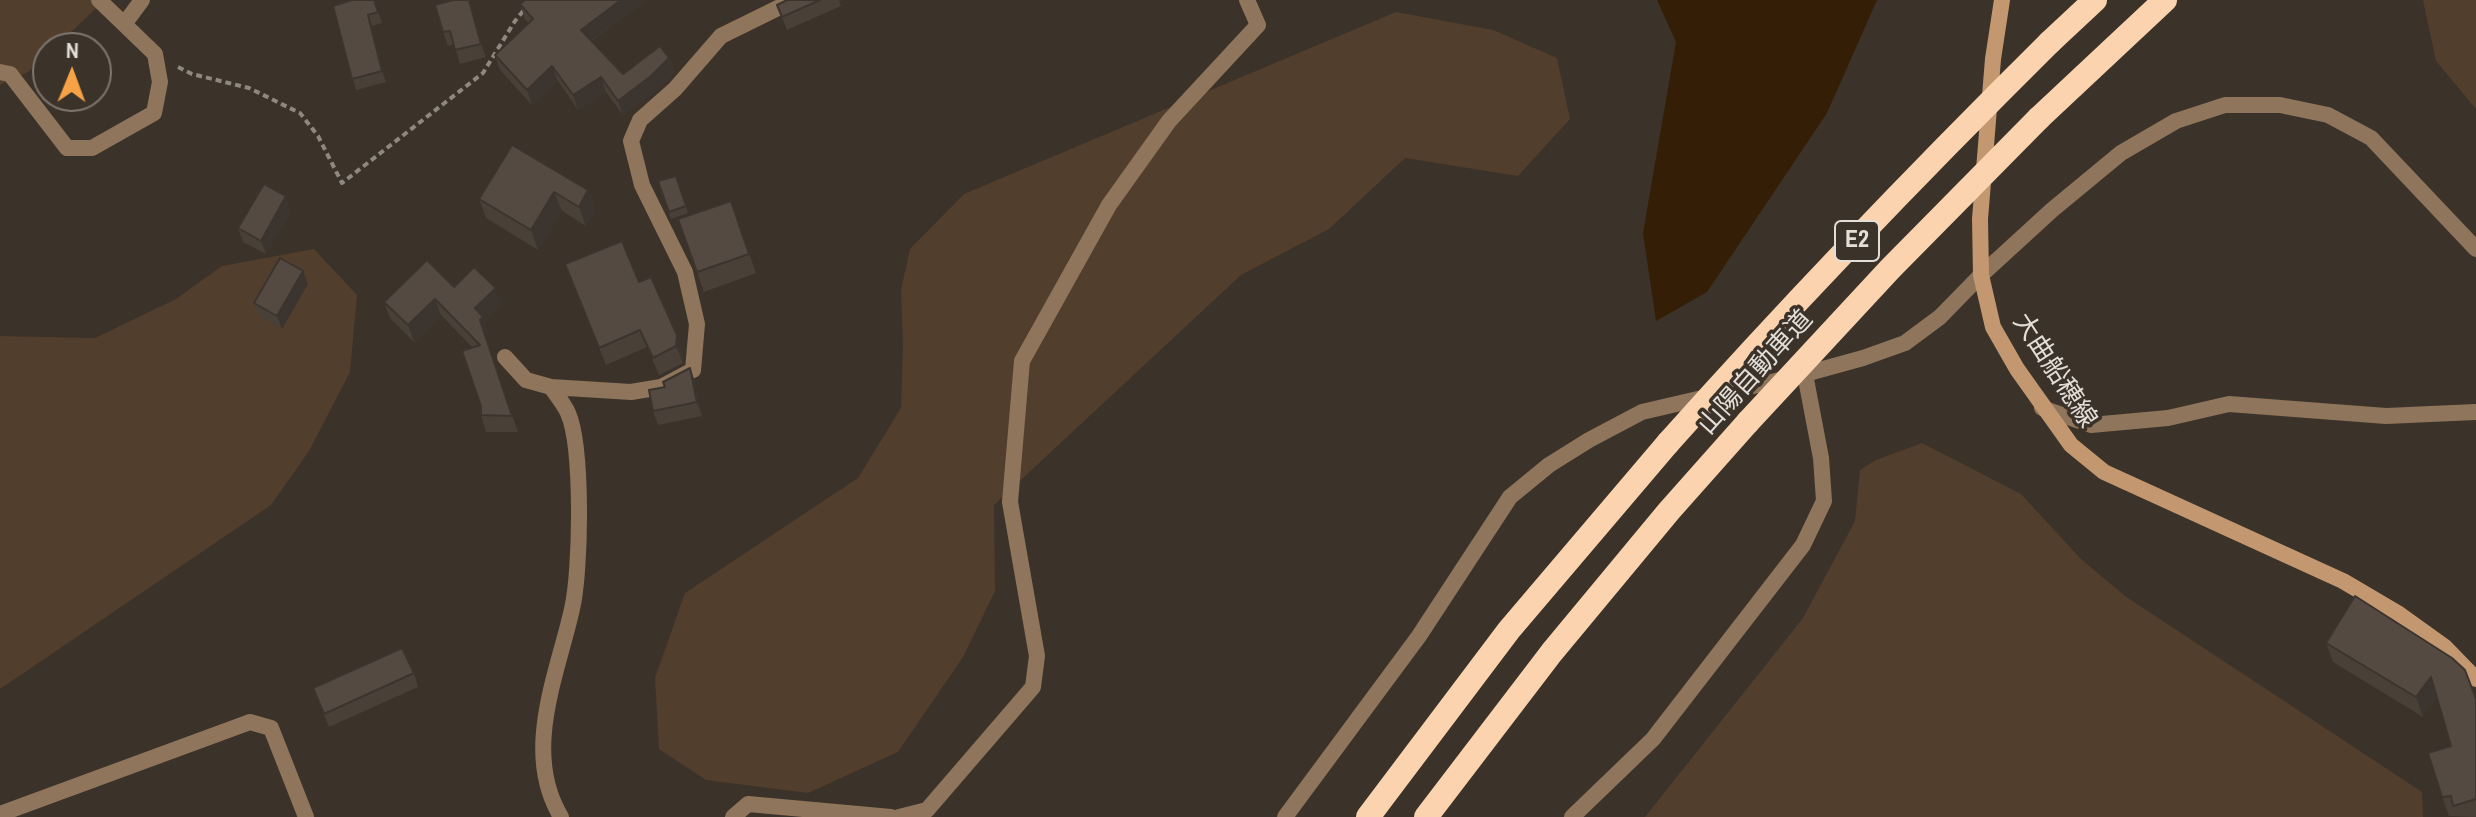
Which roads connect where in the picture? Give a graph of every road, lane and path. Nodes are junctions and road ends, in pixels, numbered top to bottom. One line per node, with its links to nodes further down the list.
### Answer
1 (99, 0): 9 (street)
2 (142, 0): 9 (street)
3 (532, 0): 10 (path)
4 (794, 0): 16 (street)
5 (1247, 0): 25 (street)
6 (2002, 0): 13 (main road, 大曲船穂線)
7 (2095, 0): 27 (highway, 山陽自動車道 / E2, bridge)
8 (2165, 0): 28 (highway, 山陽自動車道 / E2, bridge)
9 (125, 23): 10 (street)
10 (155, 54): 11 (street)
11 (0, 72)
12 (2476, 249): 13 (street)
13 (1981, 275): 15 (street); 17 (main road, 大曲船穂線)
14 (505, 357): 16 (street)
15 (1805, 374): 26 (street); 29 (street)
16 (551, 387): 22 (street)
17 (2042, 408): 18 (street); 19 (main road, 大曲船穂線)
18 (2476, 412)
19 (2476, 679)
20 (0, 814): 21 (street)
21 (306, 817)
22 (561, 817)
23 (733, 817): 24 (street)
24 (891, 817)
25 (899, 817)
26 (1285, 817)
27 (1368, 817)
28 (1426, 817)
29 (1572, 817)

